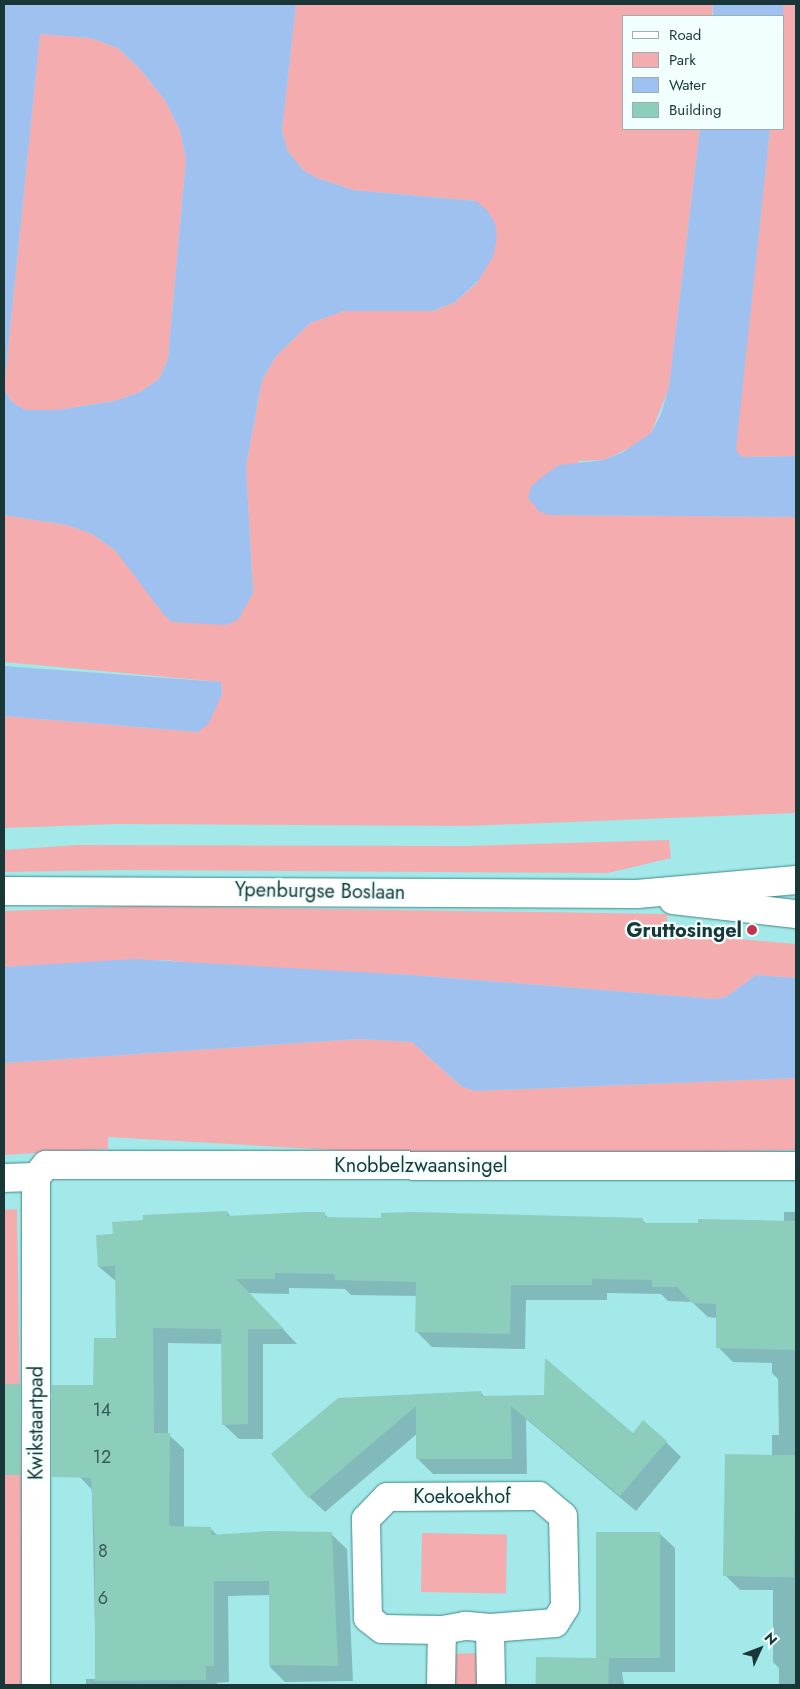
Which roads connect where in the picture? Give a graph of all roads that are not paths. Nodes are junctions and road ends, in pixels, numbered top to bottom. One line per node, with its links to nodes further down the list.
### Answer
1 (796, 880): 3 (street, Ypenburgse Boslaan)
2 (4, 891): 3 (street, Ypenburgse Boslaan)
3 (636, 894): 4 (street, Ypenburgse Boslaan)
4 (796, 914)
5 (796, 1166): 6 (street, Knobbelzwaansingel)
6 (41, 1171): 7 (street, Knobbelzwaansingel); 10 (street, Kwikstaartpad)
7 (4, 1178)
8 (490, 1628): 9 (street, Koekoekhof); 9 (street, Koekoekhof); 12 (street)
9 (442, 1630): 11 (street)
10 (36, 1685)
11 (441, 1685)
12 (491, 1685)

